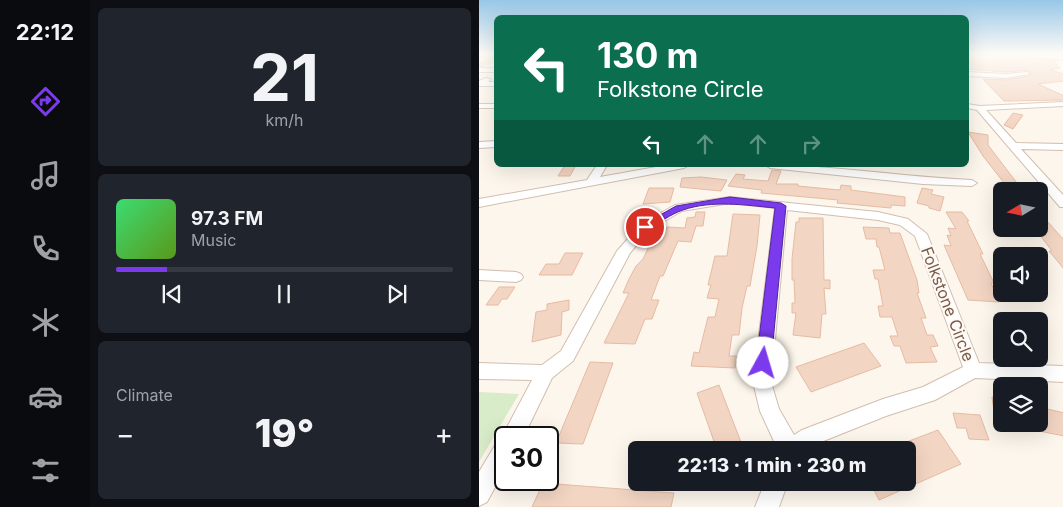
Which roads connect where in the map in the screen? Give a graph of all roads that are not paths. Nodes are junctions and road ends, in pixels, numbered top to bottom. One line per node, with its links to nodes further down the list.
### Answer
1 (479, 84): 2 (street)
2 (494, 85)
3 (494, 85): 4 (street)
4 (479, 87)
5 (481, 103): 6 (street)
6 (494, 103)
7 (1063, 104): 9 (street)
8 (969, 106): 9 (street)
9 (979, 108): 12 (street)
10 (494, 144): 11 (street)
11 (479, 145)
12 (1012, 146): 13 (street); 20 (street)
13 (1063, 147)
14 (601, 167): 17 (street)
15 (672, 167): 17 (street)
16 (790, 167): 18 (street)
17 (592, 181): 19 (street)
18 (971, 183)
19 (479, 203)
20 (1063, 204)
21 (781, 206): 24 (street, Folkstone Circle); 26 (street, Folkstone Circle); 29 (street)
22 (479, 276): 23 (street)
23 (515, 277)
24 (973, 370): 27 (street); 30 (street, Folkstone Circle)
25 (479, 371): 26 (street)
26 (545, 373): 28 (street, Folkstone Circle)
27 (1063, 374)
28 (518, 426)
29 (786, 441)
30 (805, 441)
31 (494, 468): 33 (street)
32 (773, 491): 34 (street)
33 (479, 494)
34 (767, 507)

